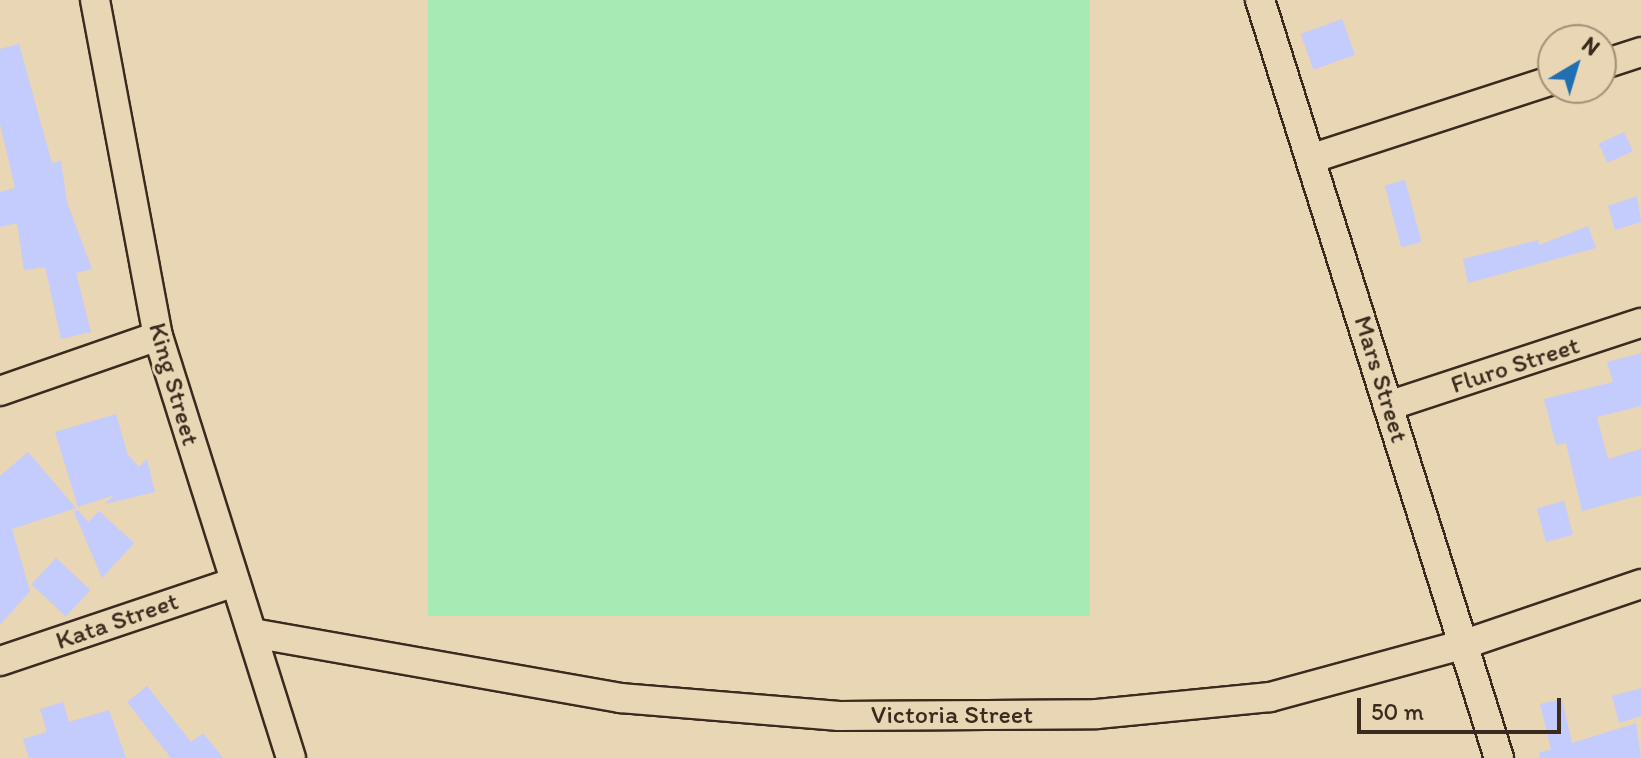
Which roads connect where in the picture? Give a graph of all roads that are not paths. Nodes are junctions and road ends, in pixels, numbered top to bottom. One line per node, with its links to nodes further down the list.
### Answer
1 (95, 0): 8 (street, King Street)
2 (1260, 0): 6 (street, Mars Street)
3 (1641, 52): 4 (street)
4 (1617, 60)
5 (1537, 85): 6 (street)
6 (1313, 158): 10 (street, Mars Street)
7 (1641, 323): 10 (street, Fluro Street)
8 (158, 336): 9 (street); 11 (street, King Street)
9 (0, 391)
10 (1388, 406): 14 (street, Mars Street)
11 (235, 582): 13 (street, King Street); 15 (street, Kata Street)
12 (1641, 584): 14 (street, Victoria Street)
13 (252, 633): 14 (street, Victoria Street); 16 (street, King Street)
14 (1465, 644): 17 (street, Mars Street)
15 (0, 661)
16 (291, 758)
17 (1499, 758)

